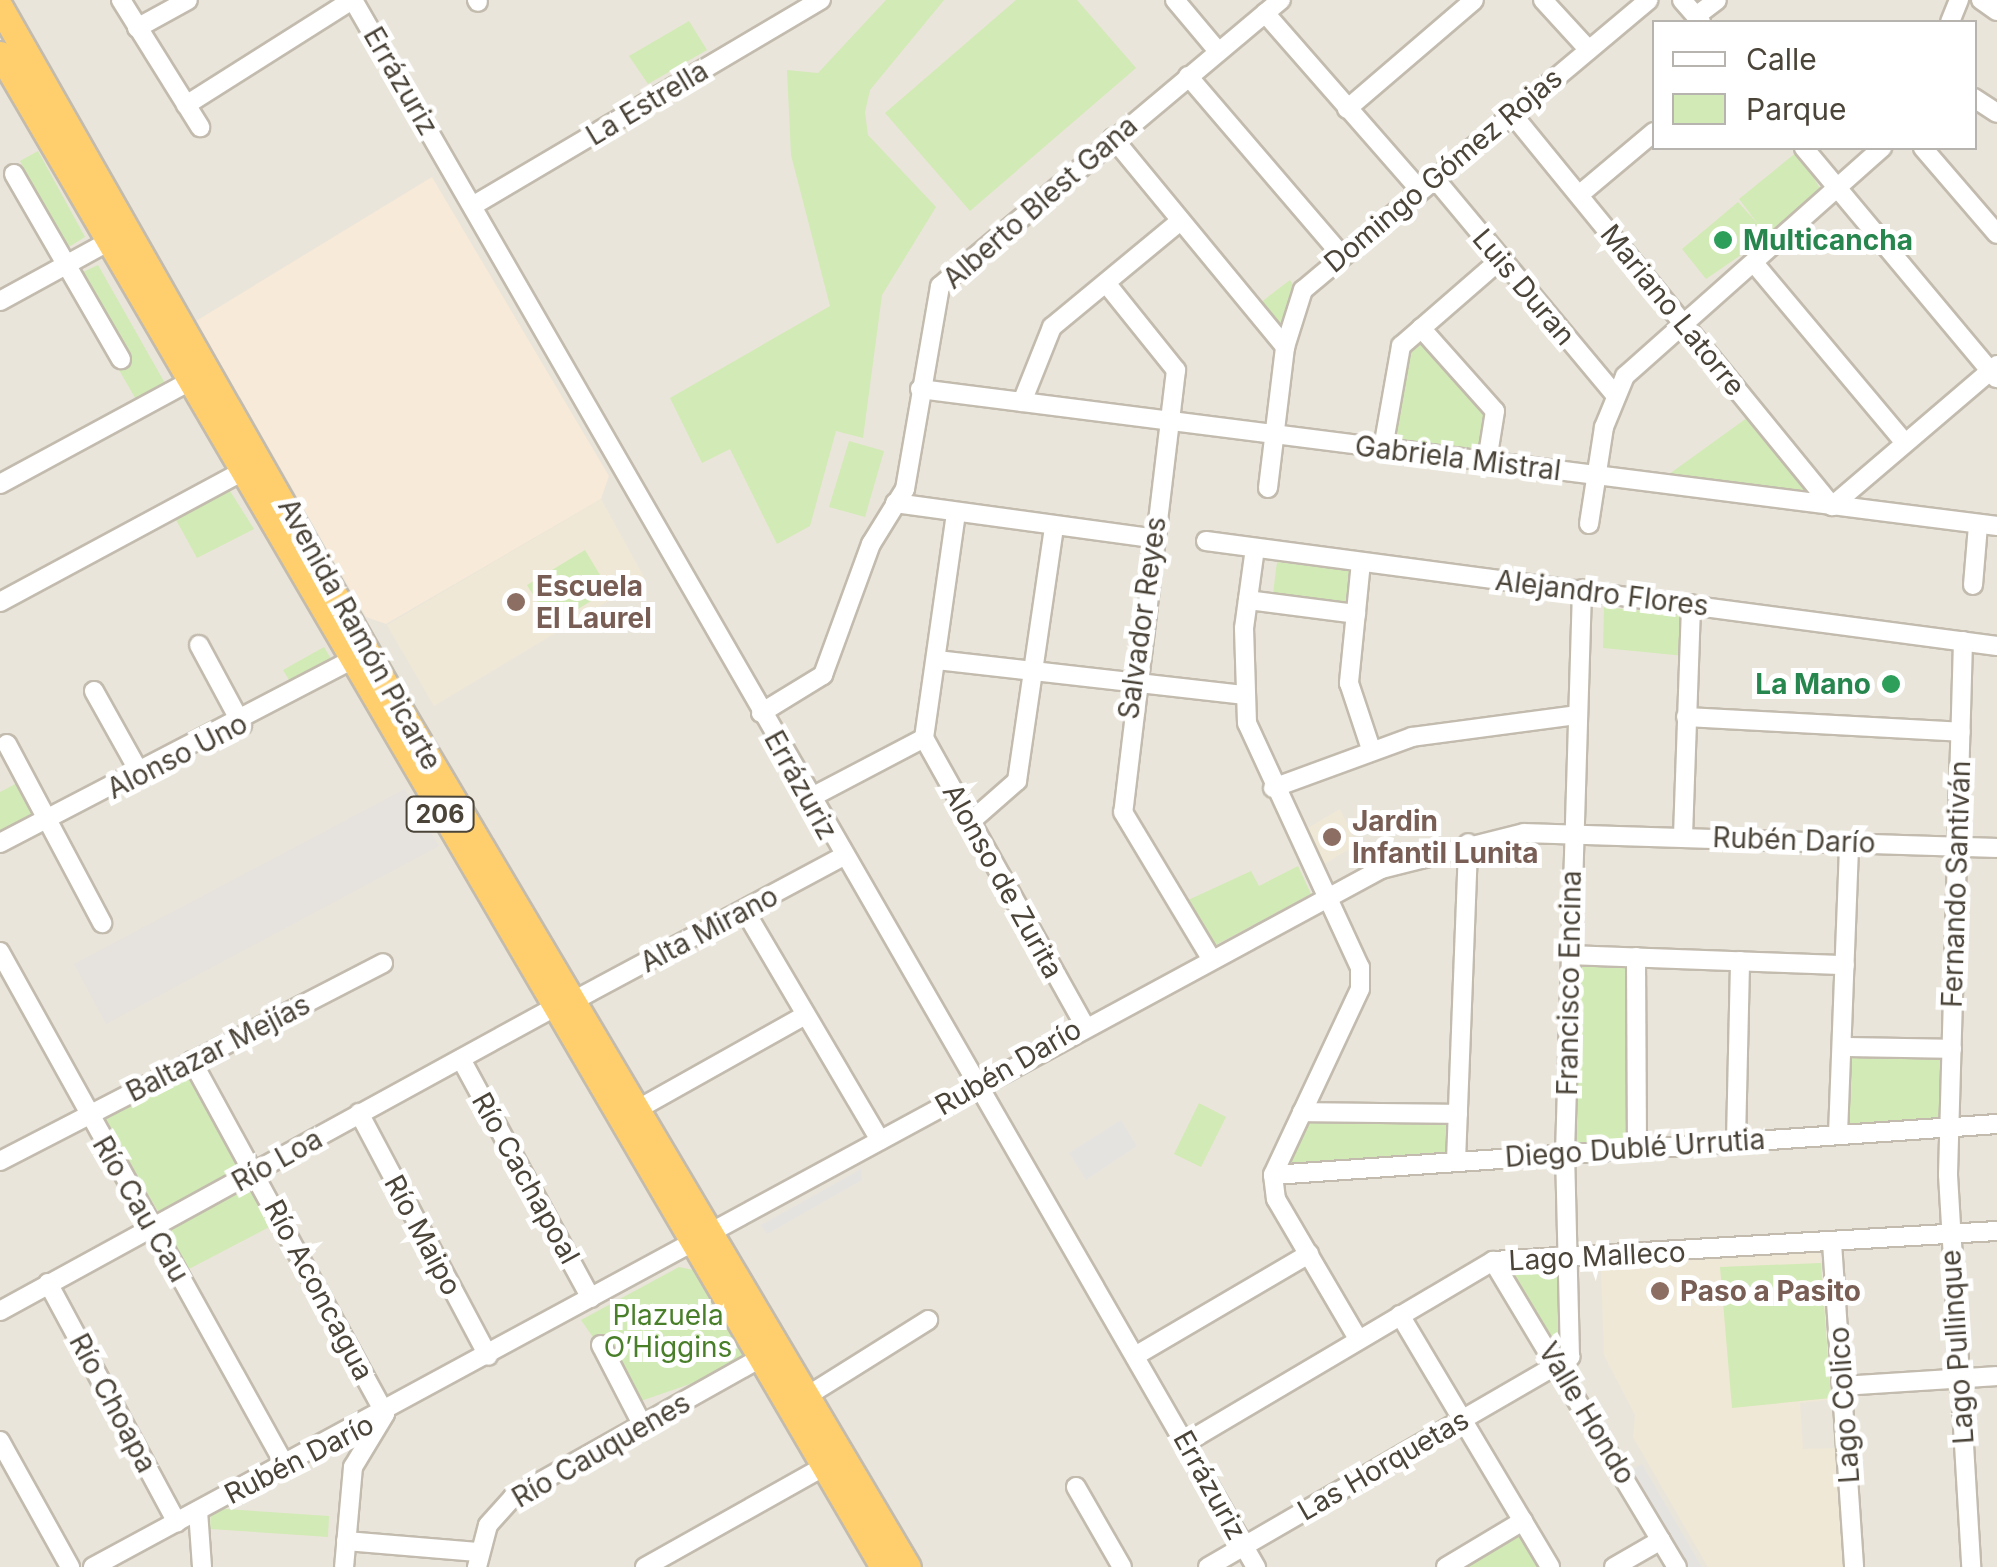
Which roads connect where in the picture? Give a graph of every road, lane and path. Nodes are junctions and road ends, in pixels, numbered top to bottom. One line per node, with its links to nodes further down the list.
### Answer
1 (121, 0): 17 (street)
2 (188, 0): 17 (street)
3 (352, 0): 22 (street); 35 (street, Errázuriz)
4 (822, 0): 35 (street, La Estrella)
5 (1175, 0): 19 (street)
6 (1280, 0): 15 (street, Alberto Blest Gana)
7 (1474, 0): 23 (street)
8 (1544, 0): 18 (street)
9 (1648, 0): 18 (street, Domingo Gómez Rojas)
10 (1682, 0): 16 (street)
11 (1717, 0): 16 (street)
12 (1981, 0): 14 (street)
13 (0, 8): 38 (highway, Avenida Ramón Picarte / 206)
14 (1997, 11)
15 (1265, 13): 19 (street, Alberto Blest Gana); 23 (street, Luis Duran)
16 (1698, 20)
17 (138, 28): 22 (street)
18 (1587, 48): 24 (street, Domingo Gómez Rojas)
19 (1216, 50): 21 (street, Alberto Blest Gana)
20 (0, 54): 38 (highway, Avenida Ramón Picarte / 206)
21 (1188, 76): 27 (street, Alberto Blest Gana); 39 (street)
22 (186, 104): 25 (street)
23 (1348, 109): 32 (street, Luis Duran)
24 (1512, 115): 32 (street, Domingo Gómez Rojas); 34 (street, Mariano Latorre)
25 (200, 128)
26 (1652, 134): 34 (street)
27 (1112, 138): 36 (street); 51 (street, Alberto Blest Gana)
28 (1806, 150): 33 (street)
29 (1880, 150): 33 (street)
30 (1925, 150): 37 (street)
31 (14, 174): 42 (street)
32 (1428, 185): 39 (street, Domingo Gómez Rojas); 40 (street, Luis Duran)
33 (1839, 190): 41 (street); 49 (street)
34 (1578, 195): 45 (street, Mariano Latorre)
35 (474, 205): 90 (street, Errázuriz)
36 (1180, 221): 43 (street); 47 (street)
37 (1997, 234)
38 (118, 236): 42 (street); 50 (highway, Avenida Ramón Picarte / 206); 53 (highway, Avenida Ramón Picarte / 206)
39 (1339, 252): 47 (street, Domingo Gómez Rojas)
40 (1500, 260): 46 (street); 52 (street, Luis Duran)
41 (1754, 263): 45 (street); 57 (street)
42 (65, 265): 44 (street); 48 (street)
43 (1106, 283): 54 (street); 55 (street, Salvador Reyes)
44 (0, 301)
45 (1683, 322): 52 (street); 65 (street, Mariano Latorre)
46 (1421, 328): 58 (street); 59 (street)
47 (1286, 347): 56 (street, Domingo Gómez Rojas)
48 (121, 359)
49 (1995, 372): 57 (street)
50 (187, 383): 53 (highway); 60 (highway, Avenida Ramón Picarte / 206); 62 (street)
51 (920, 390): 54 (street, Gabriela Mistral); 64 (street, Alberto Blest Gana)
52 (1614, 394): 61 (street)
53 (228, 400): 121 (highway, Avenida Ramón Picarte / 206)
54 (1022, 402): 55 (street, Gabriela Mistral)
55 (1169, 422): 56 (street, Gabriela Mistral); 71 (street, Salvador Reyes)
56 (1276, 436): 58 (street, Gabriela Mistral); 63 (street, Domingo Gómez Rojas)
57 (1904, 442): 65 (street)
58 (1383, 448): 59 (street, Gabriela Mistral)
59 (1487, 461): 61 (street, Gabriela Mistral)
60 (240, 473): 78 (street); 85 (highway, Avenida Ramón Picarte / 206)
61 (1597, 475): 65 (street, Gabriela Mistral); 67 (street)
62 (0, 484)
63 (1268, 488)
64 (896, 504): 66 (street); 90 (street, Alberto Blest Gana)
65 (1832, 506): 68 (street, Gabriela Mistral)
66 (956, 514): 70 (street); 84 (street)
67 (1589, 524)
68 (1978, 526): 69 (street, Gabriela Mistral); 75 (street)
69 (1997, 526)
70 (1054, 527): 71 (street); 86 (street)
71 (1152, 538): 87 (street, Salvador Reyes)
72 (1206, 541): 73 (street, Alejandro Flores)
73 (1255, 548): 74 (street, Alejandro Flores); 77 (street)
74 (1361, 562): 76 (street, Alejandro Flores); 80 (street)
75 (1973, 584)
76 (1582, 589): 79 (street, Alejandro Flores); 91 (street, Francisco Encina)
77 (1248, 600): 80 (street); 89 (street)
78 (0, 602)
79 (1692, 604): 81 (street, Alejandro Flores); 92 (street)
80 (1356, 614): 97 (street)
81 (1963, 641): 83 (street, Alejandro Flores); 94 (street, Fernando Santiván)
82 (199, 645): 93 (street)
83 (1997, 646)
84 (937, 660): 86 (street); 95 (street)
85 (350, 661): 93 (street, Alonso Uno); 121 (highway, Avenida Ramón Picarte / 206)
86 (1034, 671): 87 (street); 102 (street)
87 (1133, 681): 89 (street); 116 (street, Salvador Reyes)
88 (94, 691): 98 (street)
89 (1243, 695): 99 (street)
90 (760, 713): 100 (street, Errázuriz)
91 (1576, 715): 97 (street); 103 (street, Francisco Encina)
92 (1686, 717): 94 (street); 104 (street)
93 (242, 725): 98 (street, Alonso Uno)
94 (1961, 732): 108 (street, Fernando Santiván)
95 (924, 738): 100 (street); 102 (street, Alonso de Zurita)
96 (6, 744): 101 (street)
97 (1371, 749): 99 (street)
98 (141, 775): 101 (street, Alonso Uno)
99 (1273, 788): 111 (street)
100 (808, 799): 110 (street, Errázuriz)
101 (49, 820): 106 (street, Alonso Uno); 113 (street)
102 (970, 823): 123 (street, Alonso de Zurita)
103 (1573, 833): 104 (street, Rubén Darío); 107 (street, Rubén Darío); 115 (street, Francisco Encina)
104 (1683, 836): 105 (street, Rubén Darío)
105 (1849, 842): 108 (street, Rubén Darío); 120 (street)
106 (0, 843)
107 (1468, 843): 111 (street, Rubén Darío); 132 (street)
108 (1957, 846): 109 (street, Rubén Darío); 125 (street, Fernando Santiván)
109 (1997, 848)
110 (842, 857): 112 (street, Alta Mirano); 128 (street, Errázuriz)
111 (1327, 894): 116 (street, Rubén Darío); 130 (street)
112 (746, 911): 121 (street, Alta Mirano); 122 (street)
113 (102, 923)
114 (0, 953): 133 (street, Río Cau Cau)
115 (1570, 955): 117 (street); 140 (street, Francisco Encina)
116 (1209, 956): 123 (street, Rubén Darío)
117 (1636, 957): 118 (street); 139 (street)
118 (1740, 961): 120 (street); 138 (street)
119 (383, 964): 127 (street, Baltazar Mejías)
120 (1845, 965): 124 (street)
121 (564, 1004): 126 (street, Río Loa); 129 (highway, Avenida Ramón Picarte / 206); 148 (highway, Avenida Ramón Picarte / 206)
122 (804, 1016): 129 (street); 137 (street)
123 (1083, 1024): 128 (street, Rubén Darío)
124 (1842, 1048): 125 (street); 136 (street)
125 (1952, 1049): 135 (street, Fernando Santiván)
126 (461, 1059): 131 (street, Río Loa); 154 (street, Río Cachapoal)
127 (192, 1061): 133 (street, Baltazar Mejías); 143 (street, Río Aconcagua)
128 (974, 1086): 137 (street, Rubén Darío); 161 (street, Errázuriz)
129 (638, 1110): 148 (highway, Avenida Ramón Picarte / 206)
130 (1302, 1112): 132 (street); 144 (street)
131 (359, 1113): 143 (street, Río Loa); 160 (street, Río Maipo)
132 (1458, 1114): 142 (street)
133 (88, 1116): 141 (street, Baltazar Mejías); 145 (street, Río Cau Cau)
134 (1997, 1124): 135 (street, Diego Dublé Urrutia)
135 (1950, 1127): 136 (street, Diego Dublé Urrutia); 147 (street, Lago Pullinque)
136 (1838, 1134): 138 (street, Diego Dublé Urrutia)
137 (880, 1140): 148 (street, Rubén Darío)
138 (1736, 1140): 139 (street, Diego Dublé Urrutia)
139 (1637, 1146): 140 (street, Diego Dublé Urrutia)
140 (1565, 1153): 142 (street, Diego Dublé Urrutia); 151 (street, Francisco Encina)
141 (0, 1161)
142 (1456, 1161): 144 (street, Diego Dublé Urrutia)
143 (256, 1172): 145 (street, Río Loa); 168 (street, Río Aconcagua)
144 (1273, 1175): 150 (street)
145 (151, 1227): 153 (street, Río Loa); 173 (street, Río Cau Cau)
146 (1997, 1231): 147 (street, Lago Malleco)
147 (1950, 1234): 149 (street, Lago Malleco); 165 (street, Lago Pullinque)
148 (702, 1240): 154 (street, Rubén Darío); 162 (highway, Avenida Ramón Picarte / 206); 167 (highway, Avenida Ramón Picarte / 206)
149 (1832, 1243): 151 (street, Lago Malleco); 166 (street, Lago Colico)
150 (1309, 1254): 158 (street); 161 (street)
151 (1572, 1258): 152 (street, Lago Malleco); 163 (street, Francisco Encina)
152 (1494, 1261): 156 (street, Lago Malleco); 163 (street, Valle Hondo)
153 (48, 1284): 155 (street, Río Loa); 178 (street, Río Choapa)
154 (592, 1298): 160 (street, Rubén Darío)
155 (0, 1311)
156 (1400, 1316): 158 (street, Lago Malleco); 169 (street)
157 (928, 1320): 167 (street)
158 (1358, 1340): 172 (street, Lago Malleco)
159 (601, 1345): 170 (street)
160 (488, 1356): 168 (street, Rubén Darío)
161 (1135, 1356): 172 (street, Errázuriz)
162 (760, 1359): 170 (street, Río Cauquenes); 174 (highway, Avenida Ramón Picarte / 206)
163 (1558, 1363): 169 (street, Las Horquetas); 180 (street, Valle Hondo)
164 (1997, 1376): 165 (street)
165 (1959, 1378): 166 (street); 198 (street, Lago Pullinque)
166 (1843, 1386): 197 (street, Lago Colico)
167 (807, 1396): 189 (highway, Avenida Ramón Picarte / 206)
168 (385, 1414): 173 (street, Rubén Darío); 179 (street)
169 (1460, 1419): 177 (street); 181 (street, Las Horquetas)
170 (643, 1426): 182 (street, Río Cauquenes)
171 (0, 1441): 183 (street)
172 (1187, 1442): 181 (street, Errázuriz)
173 (285, 1465): 176 (street, Rubén Darío)
174 (823, 1467): 187 (street); 188 (highway, Avenida Ramón Picarte / 206)
175 (1076, 1488): 190 (street)
176 (198, 1511): 178 (street, Rubén Darío); 185 (street)
177 (1523, 1521): 193 (street); 194 (street)
178 (178, 1523): 184 (street, Rubén Darío)
179 (346, 1540): 182 (street); 186 (street)
180 (1661, 1540): 195 (street); 196 (street, Valle Hondo)
181 (1244, 1546): 191 (street, Las Horquetas); 192 (street, Errázuriz)
182 (477, 1559)
183 (70, 1567)
184 (93, 1567)
185 (202, 1567)
186 (344, 1567)
187 (645, 1567)
188 (883, 1567)
189 (908, 1567)
190 (1122, 1567)
191 (1208, 1567)
192 (1256, 1567)
193 (1446, 1567)
194 (1550, 1567)
195 (1614, 1567)
196 (1677, 1567)
197 (1854, 1567)
198 (1971, 1567)

